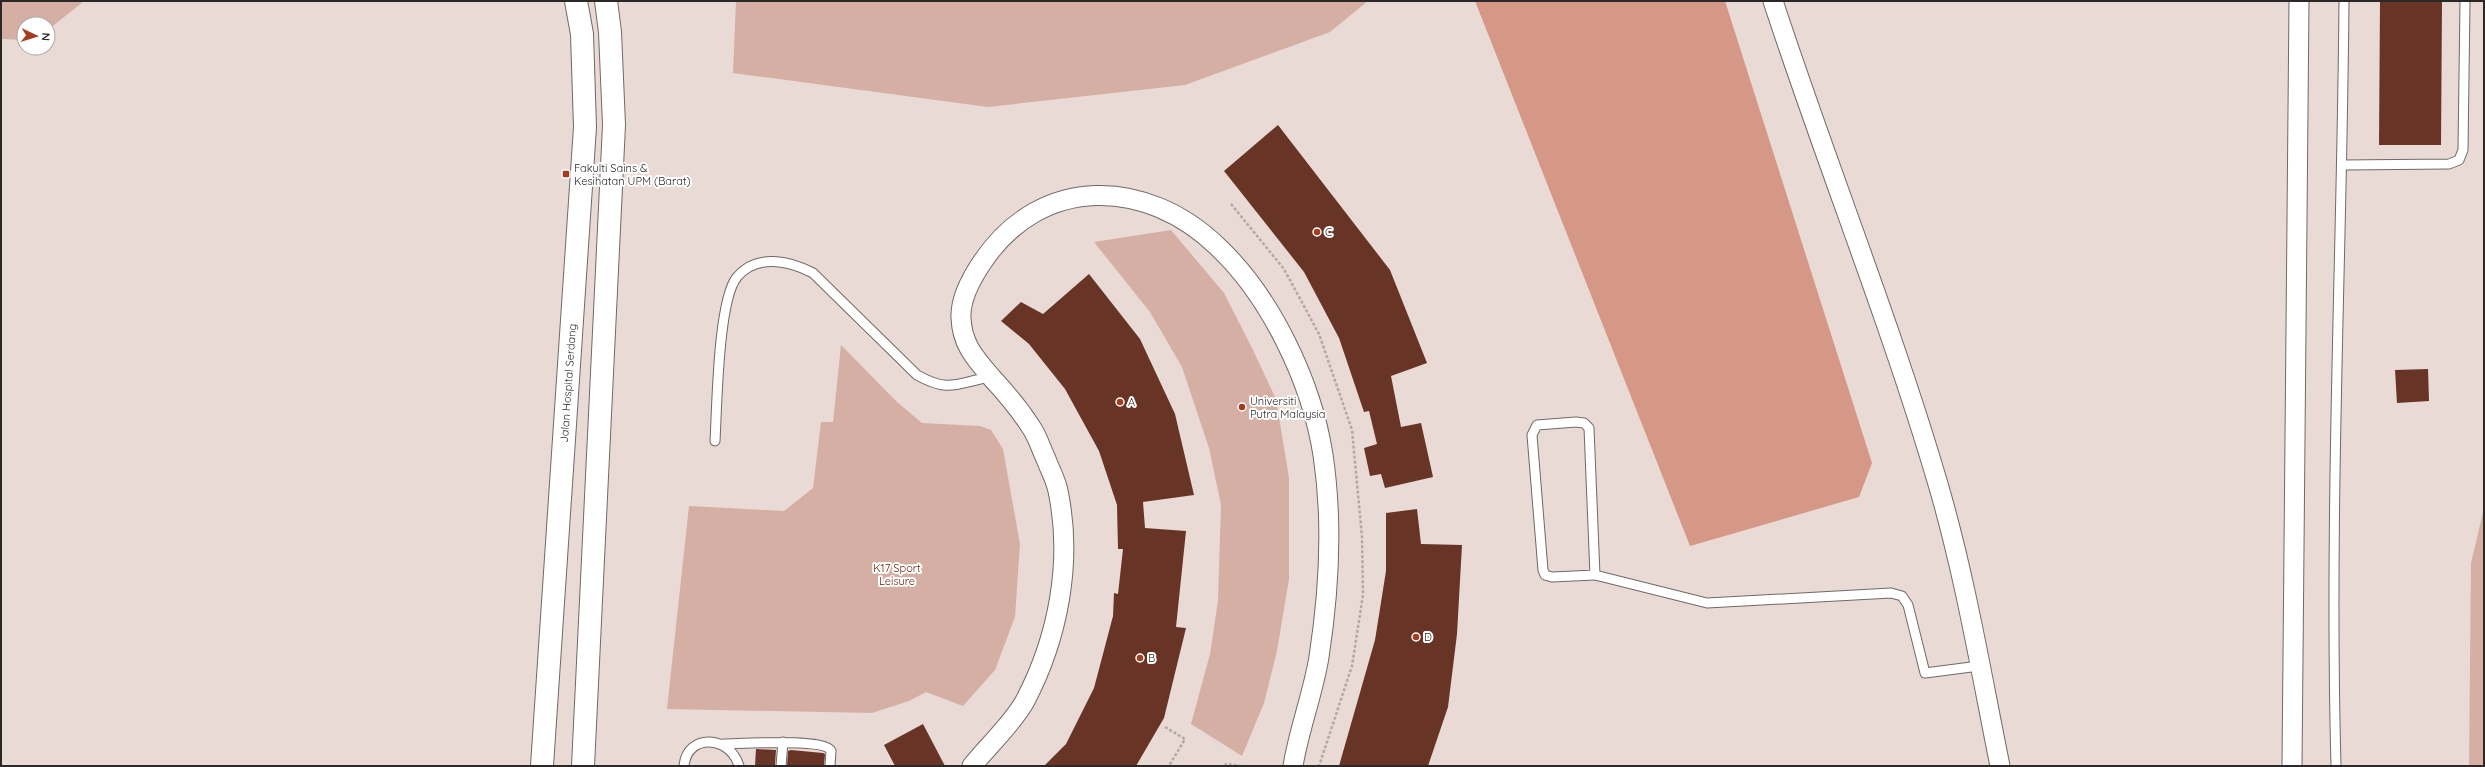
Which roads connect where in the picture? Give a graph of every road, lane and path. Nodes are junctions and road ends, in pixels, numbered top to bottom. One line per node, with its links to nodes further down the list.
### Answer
1 (576, 1): 15 (main road, Jalan Hospital Serdang)
2 (606, 1): 16 (main road)
3 (1773, 1): 11 (street)
4 (2299, 1): 27 (street)
5 (2344, 1): 7 (lane)
6 (2465, 1): 7 (lane)
7 (2343, 165): 28 (lane)
8 (992, 377): 9 (lane); 21 (street); 25 (street)
9 (715, 441)
10 (1595, 575): 10 (lane); 11 (lane)
11 (1979, 666): 26 (street)
12 (1165, 727): 22 (path)
13 (783, 742): 14 (lane); 19 (lane); 20 (lane)
14 (723, 744): 17 (lane); 18 (lane)
15 (542, 766)
16 (583, 766)
17 (684, 766)
18 (738, 766)
19 (781, 766)
20 (830, 766)
21 (972, 766)
22 (1169, 766)
23 (1226, 766): 24 (path)
24 (1241, 766)
25 (1293, 766)
26 (2000, 766)
27 (2292, 766)
28 (2336, 766)

